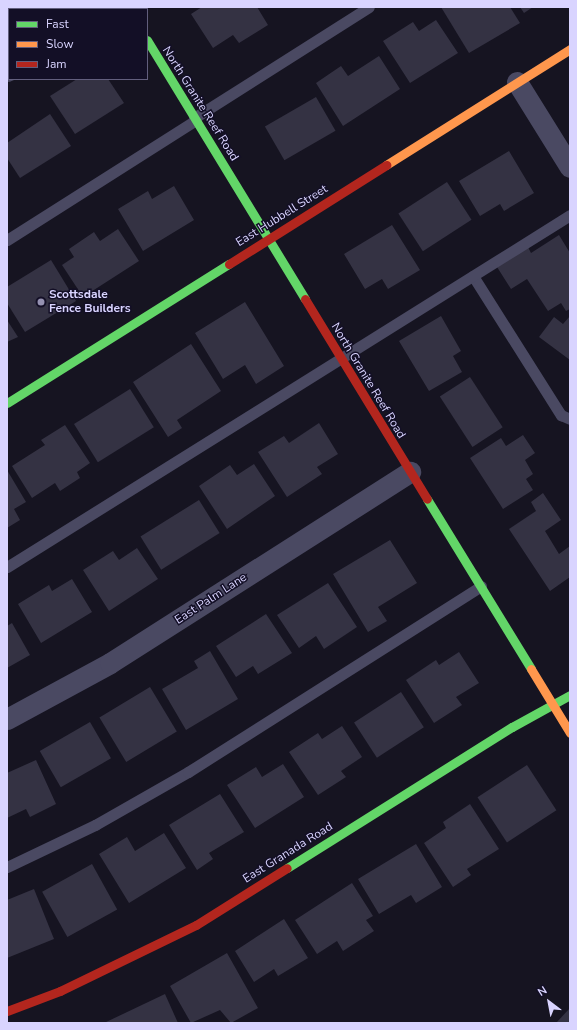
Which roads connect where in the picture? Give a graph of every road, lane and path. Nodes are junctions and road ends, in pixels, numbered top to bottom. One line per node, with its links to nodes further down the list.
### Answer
1 (369, 7): 5 (lane)
2 (148, 42): 5 (street, North Granite Reef Road)
3 (570, 49): 4 (street, East Hubbell Street)
4 (517, 82): 6 (street); 8 (street, East Hubbell Street)
5 (195, 119): 8 (street, North Granite Reef Road); 9 (lane)
6 (570, 167)
7 (570, 215): 10 (lane)
8 (268, 238): 11 (street, North Granite Reef Road); 12 (street, East Hubbell Street)
9 (7, 240)
10 (473, 276): 11 (lane); 13 (lane)
11 (340, 359): 14 (street, North Granite Reef Road); 15 (lane)
12 (7, 403)
13 (570, 419)
14 (410, 472): 16 (street, North Granite Reef Road); 19 (street, East Palm Lane)
15 (7, 567)
16 (481, 586): 18 (street, North Granite Reef Road); 21 (lane)
17 (570, 695): 18 (street, East Granada Road)
18 (553, 705): 20 (street, North Granite Reef Road); 22 (street, East Granada Road)
19 (7, 718)
20 (570, 733)
21 (7, 867)
22 (7, 1011)

